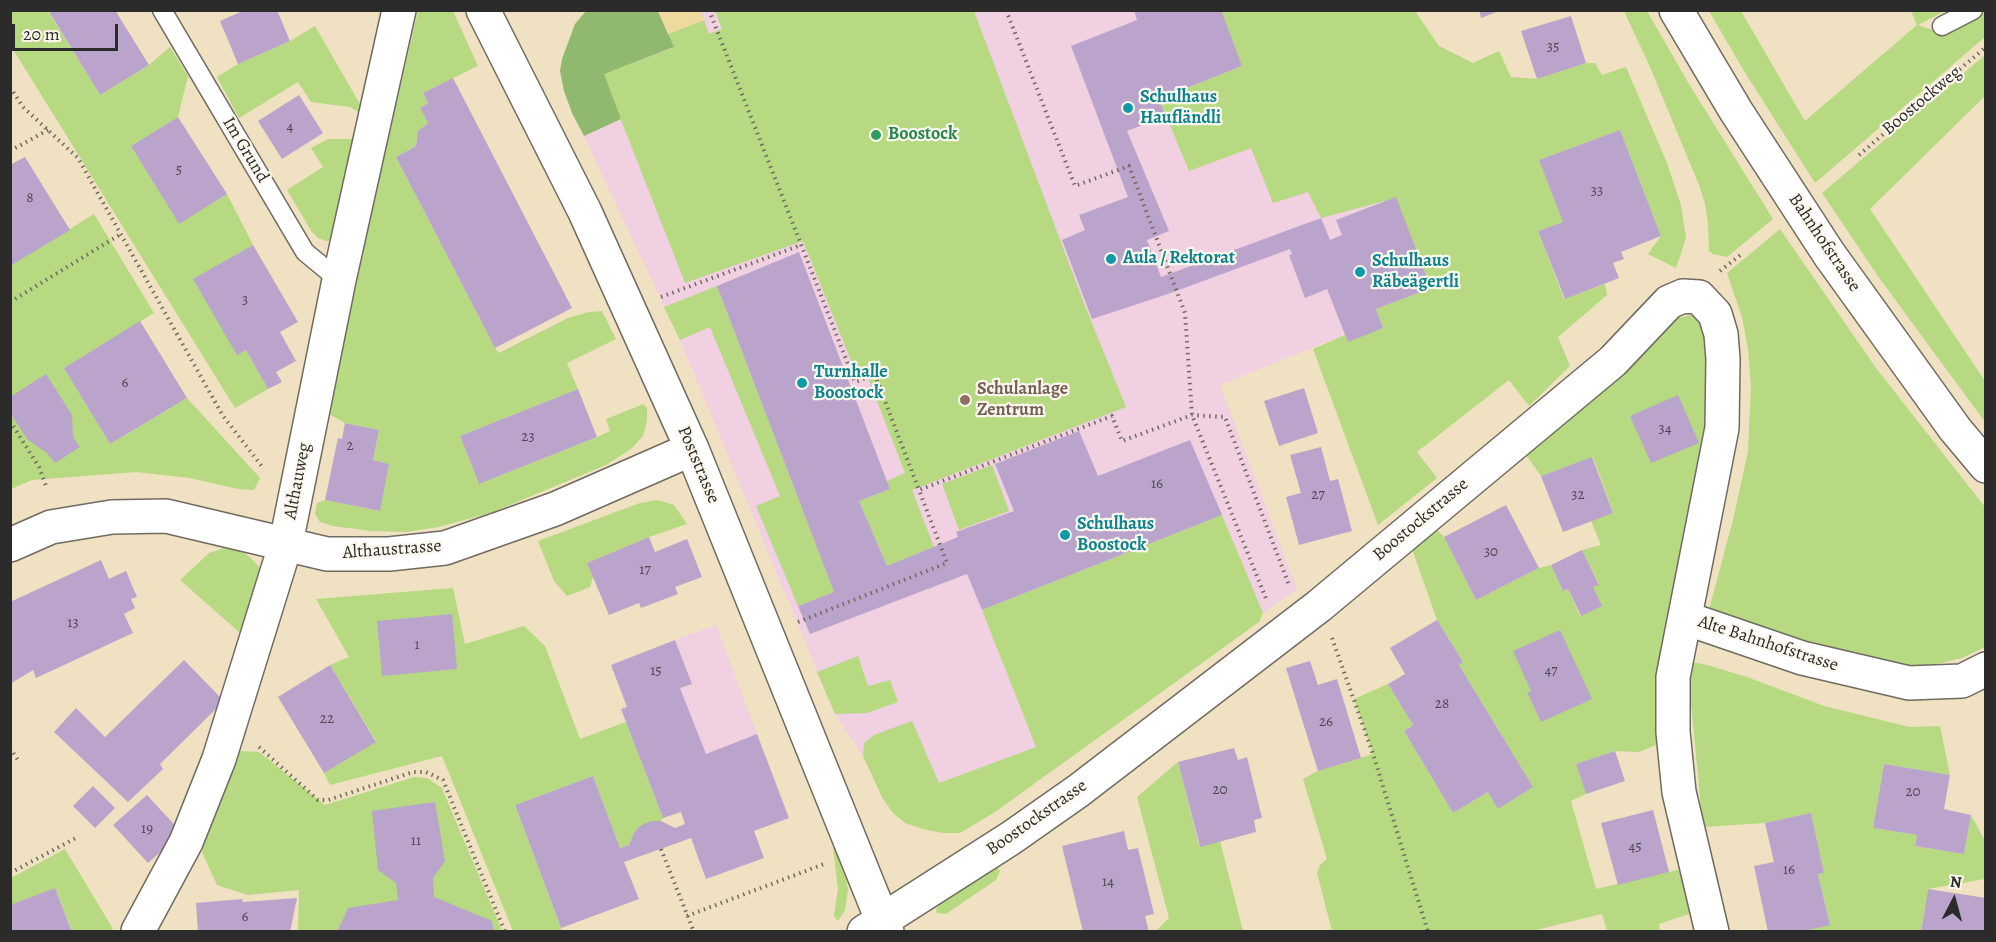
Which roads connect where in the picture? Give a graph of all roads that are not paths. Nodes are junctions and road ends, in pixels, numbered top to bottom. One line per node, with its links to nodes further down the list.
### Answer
1 (162, 10): 7 (lane, Im Grund)
2 (399, 10): 7 (street, Althauweg)
3 (1676, 10): 9 (street, Bahnhofstrasse)
4 (1973, 10): 6 (lane)
5 (492, 14): 8 (street, Poststrasse)
6 (1942, 26)
7 (339, 280): 10 (street, Althauweg)
8 (692, 449): 10 (street, Althaustrasse); 14 (street, Poststrasse)
9 (1986, 466)
10 (286, 543): 11 (street, Althaustrasse); 15 (street, Althauweg)
11 (10, 545)
12 (1686, 618): 13 (street, Alte Bahnhofstrasse); 14 (street, Boostockstrasse); 16 (street, Alte Bahnhofstrasse)
13 (1986, 669)
14 (878, 928)
15 (138, 931)
16 (1712, 932)

